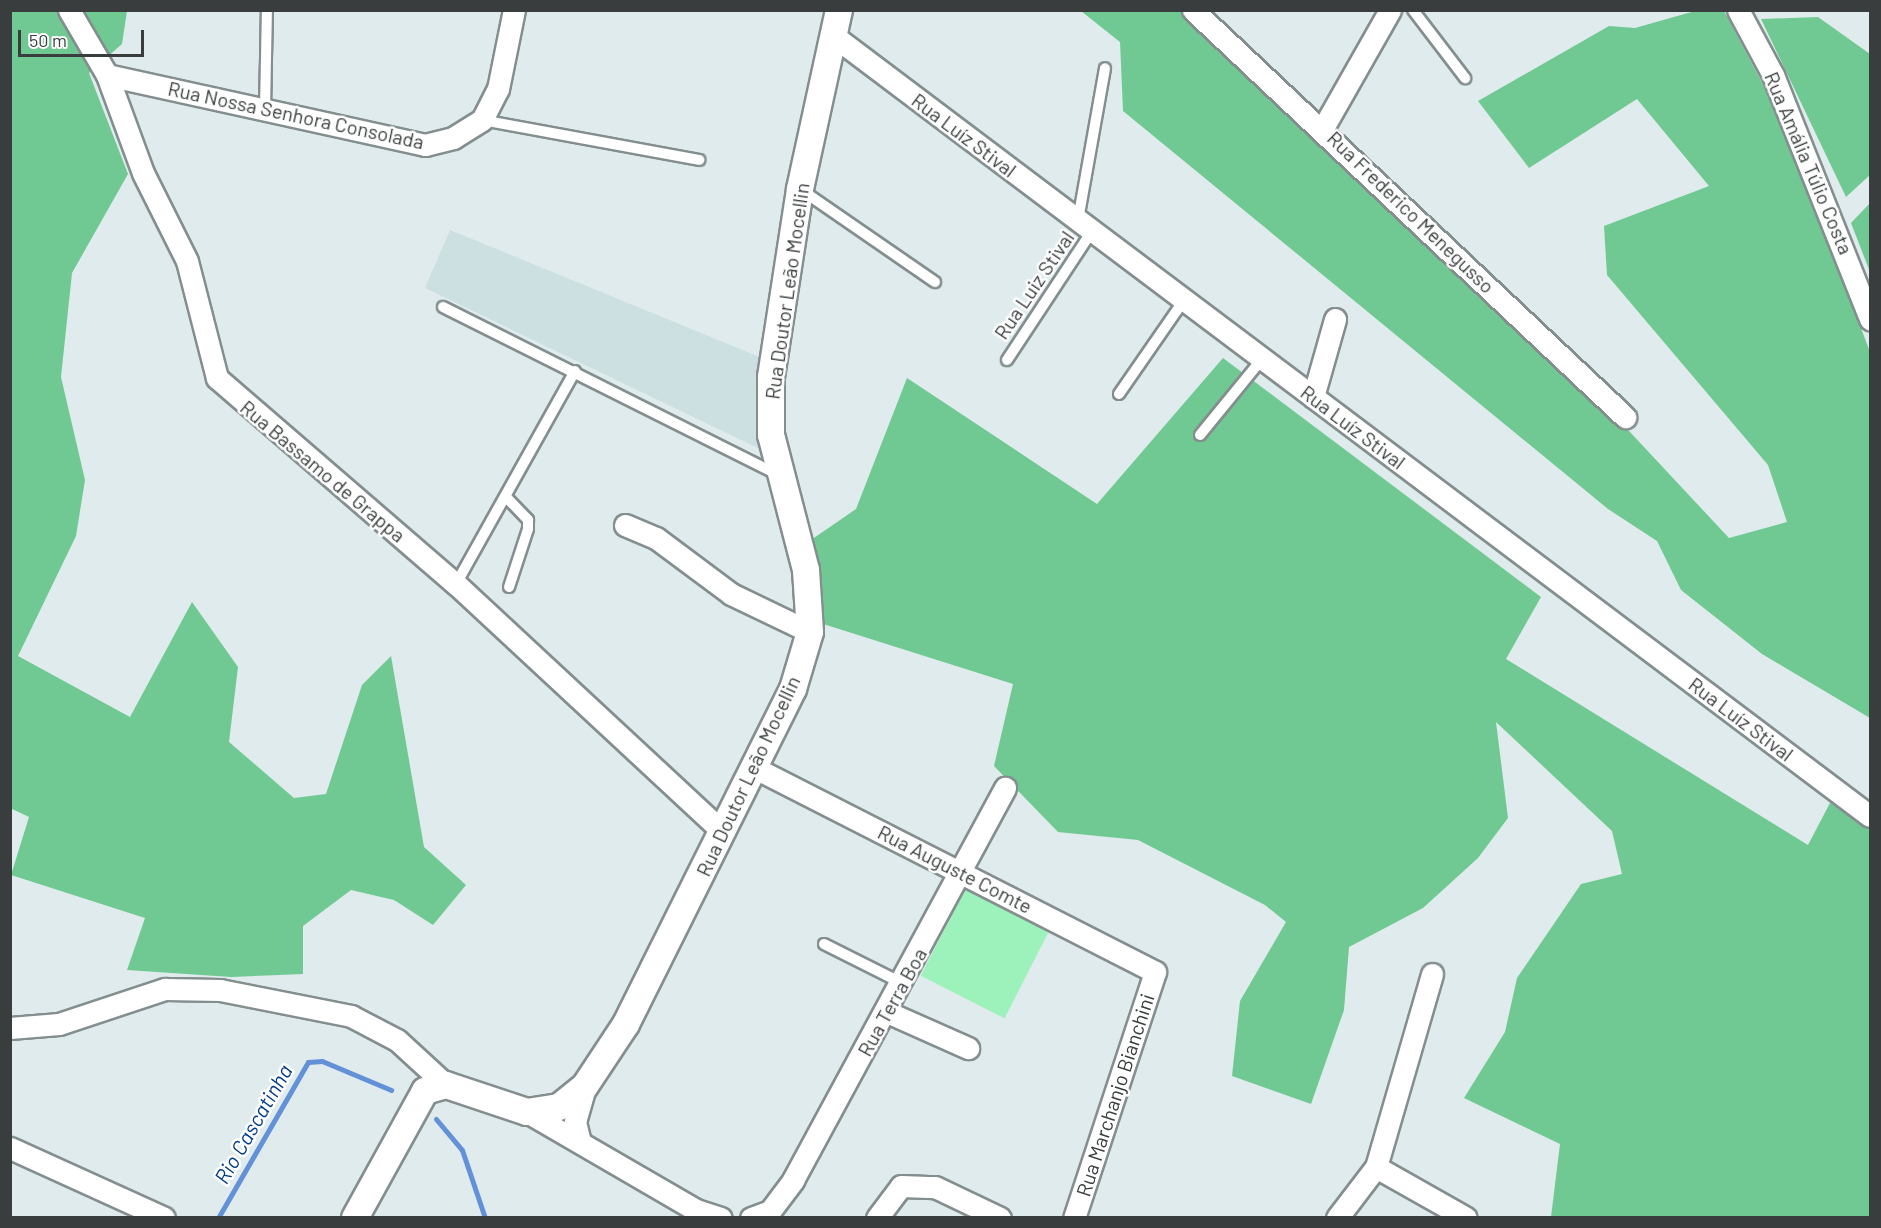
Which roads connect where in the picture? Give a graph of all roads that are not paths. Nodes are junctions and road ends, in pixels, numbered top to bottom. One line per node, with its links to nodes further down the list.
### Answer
1 (69, 10): 11 (street, Rua Bassamo de Grappa)
2 (267, 10): 13 (lane)
3 (514, 10): 14 (street)
4 (839, 10): 9 (street, Rua Doutor Leão Mocellin)
5 (1193, 10): 15 (street, Rua Frederico Menegusso)
6 (1390, 10): 15 (street)
7 (1413, 10): 12 (lane)
8 (1738, 10): 23 (street, Rua Amália Túlio Costa)
9 (835, 37): 17 (street, Rua Doutor Leão Mocellin); 18 (street, Rua Luíz Stival)
10 (1105, 68): 18 (lane, Rua Luiz Stival)
11 (106, 75): 13 (street, Rua Nossa Senhora Consolada); 34 (street, Rua Bassamo de Grappa)
12 (1465, 78)
13 (265, 110): 14 (street, Rua Nossa Senhora Consolada)
14 (482, 120): 16 (lane)
15 (1323, 128): 29 (street, Rua Frederico Menegusso)
16 (699, 160)
17 (800, 189): 19 (lane); 31 (street, Rua Doutor Leão Mocellin)
18 (1085, 225): 20 (street, Rua Luíz Stival); 25 (lane, Rua Luiz Stival)
19 (935, 282)
20 (1184, 300): 24 (street, Rua Luíz Stival); 27 (lane)
21 (443, 307): 26 (lane)
22 (1335, 319): 28 (street)
23 (1870, 320)
24 (1262, 359): 28 (street, Rua Luíz Stival); 30 (lane)
25 (1006, 360)
26 (575, 371): 31 (lane); 32 (lane)
27 (1119, 394)
28 (1313, 397): 39 (street, Rua Luíz Stival)
29 (1625, 417)
30 (1200, 435)
31 (778, 475): 36 (street, Rua Doutor Leão Mocellin)
32 (506, 497): 34 (lane); 35 (lane)
33 (625, 525): 36 (street)
34 (456, 584): 40 (street, Rua Bassamo de Grappa)
35 (509, 587)
36 (810, 633): 37 (street, Rua Doutor Leão Mocellin)
37 (755, 768): 40 (street, Rua Doutor Leão Mocellin); 41 (street, Rua Auguste Comte)
38 (1005, 788): 41 (street, Rua Terra Boa)
39 (1870, 816)
40 (723, 832): 50 (street, Rua Doutor Leão Mocellin)
41 (962, 873): 43 (street, Rua Auguste Comte); 45 (street, Rua Terra Boa)
42 (824, 944): 45 (lane)
43 (1155, 972): 61 (street, Rua Marchanjo Bianchini)
44 (1432, 974): 54 (street)
45 (902, 984): 46 (street, Rua Terra Boa)
46 (887, 1012): 48 (street); 55 (street, Rua Terra Boa)
47 (10, 1028): 49 (street)
48 (968, 1048)
49 (446, 1084): 51 (street, Rua Doutor Leão Mocellin); 57 (street)
50 (585, 1086): 51 (street, Rua Doutor Leão Mocellin); 52 (street)
51 (527, 1112): 52 (street)
52 (580, 1142): 58 (street)
53 (10, 1148): 56 (street)
54 (1376, 1167): 62 (street); 63 (street)
55 (761, 1214)
56 (164, 1218)
57 (355, 1218)
58 (721, 1218)
59 (877, 1218): 60 (street)
60 (1000, 1218)
61 (1074, 1218)
62 (1338, 1218)
63 (1466, 1218)

